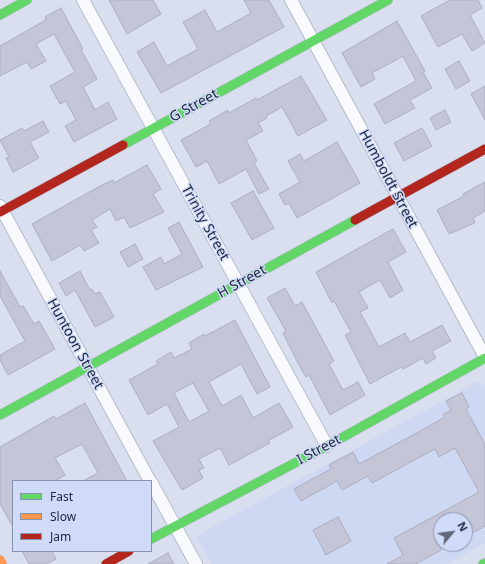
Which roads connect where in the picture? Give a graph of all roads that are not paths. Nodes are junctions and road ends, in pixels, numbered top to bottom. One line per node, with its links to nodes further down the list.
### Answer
1 (27, 0): 5 (main road)
2 (83, 0): 7 (street, Trinity Street)
3 (290, 0): 6 (street, Humboldt Street)
4 (388, 0): 6 (main road, G Street)
5 (0, 15)
6 (313, 41): 7 (main road, G Street); 9 (street, Humboldt Street)
7 (154, 128): 10 (main road, G Street); 11 (street, Trinity Street)
8 (485, 150): 9 (main road, H Street)
9 (398, 197): 11 (main road, H Street); 12 (street, Humboldt Street)
10 (1, 209): 13 (street, Huntoon Street)
11 (239, 284): 13 (main road, H Street); 15 (street, Trinity Street)
12 (485, 358): 15 (main road, I Street)
13 (88, 367): 14 (main road, H Street); 16 (street, Huntoon Street)
14 (0, 415)
15 (327, 446): 18 (main road, I Street)
16 (150, 480)
17 (152, 484): 18 (street, Huntoon Street)
18 (175, 525): 19 (main road, I Street); 24 (street, Huntoon Street)
19 (152, 538)
20 (127, 552): 23 (main road)
21 (0, 560): 22 (main road)
22 (2, 564)
23 (106, 564)
24 (196, 564)

